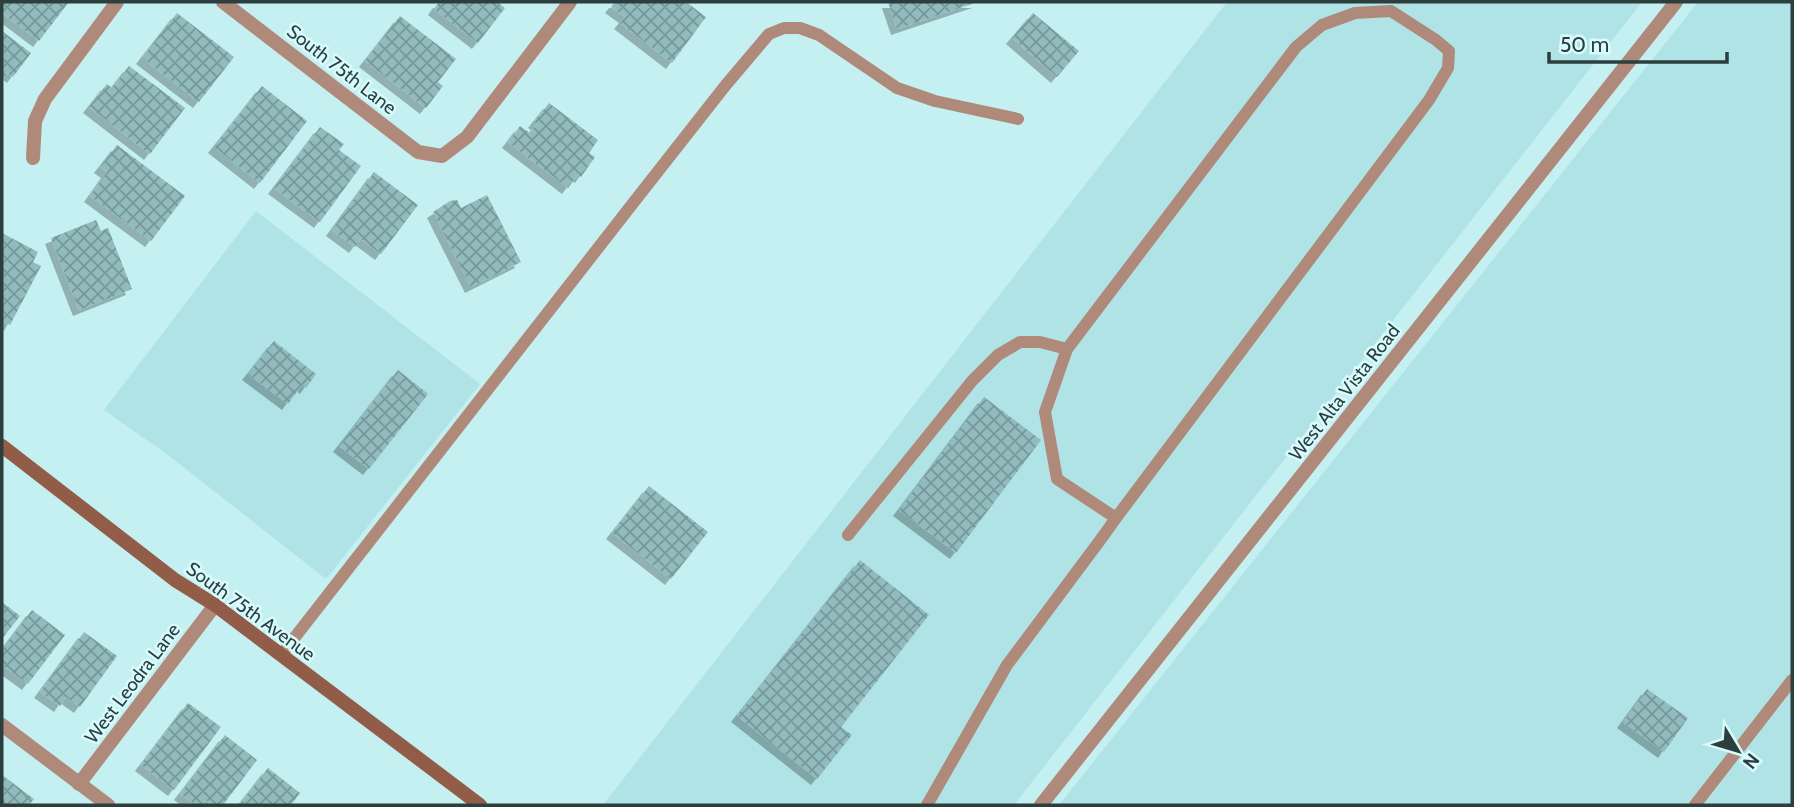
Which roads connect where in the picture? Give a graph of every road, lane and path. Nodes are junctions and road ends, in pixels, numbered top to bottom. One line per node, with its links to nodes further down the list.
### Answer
1 (117, 2): 6 (street)
2 (223, 2): 3 (street, South 75th Lane)
3 (570, 2)
4 (1676, 2): 19 (street, West Alta Vista Road)
5 (1018, 119): 12 (lane)
6 (33, 158)
7 (1068, 349): 9 (lane); 9 (lane); 10 (lane)
8 (2, 446): 11 (main road, South 75th Avenue)
9 (1116, 519): 18 (lane)
10 (848, 535)
11 (215, 606): 12 (main road, South 75th Avenue); 15 (street, West Leodra Lane)
12 (281, 655): 17 (main road, South 75th Avenue)
13 (1792, 680): 20 (lane)
14 (2, 725): 15 (street)
15 (79, 783): 16 (street)
16 (108, 805)
17 (480, 805)
18 (927, 805)
19 (1041, 805)
20 (1695, 805)

